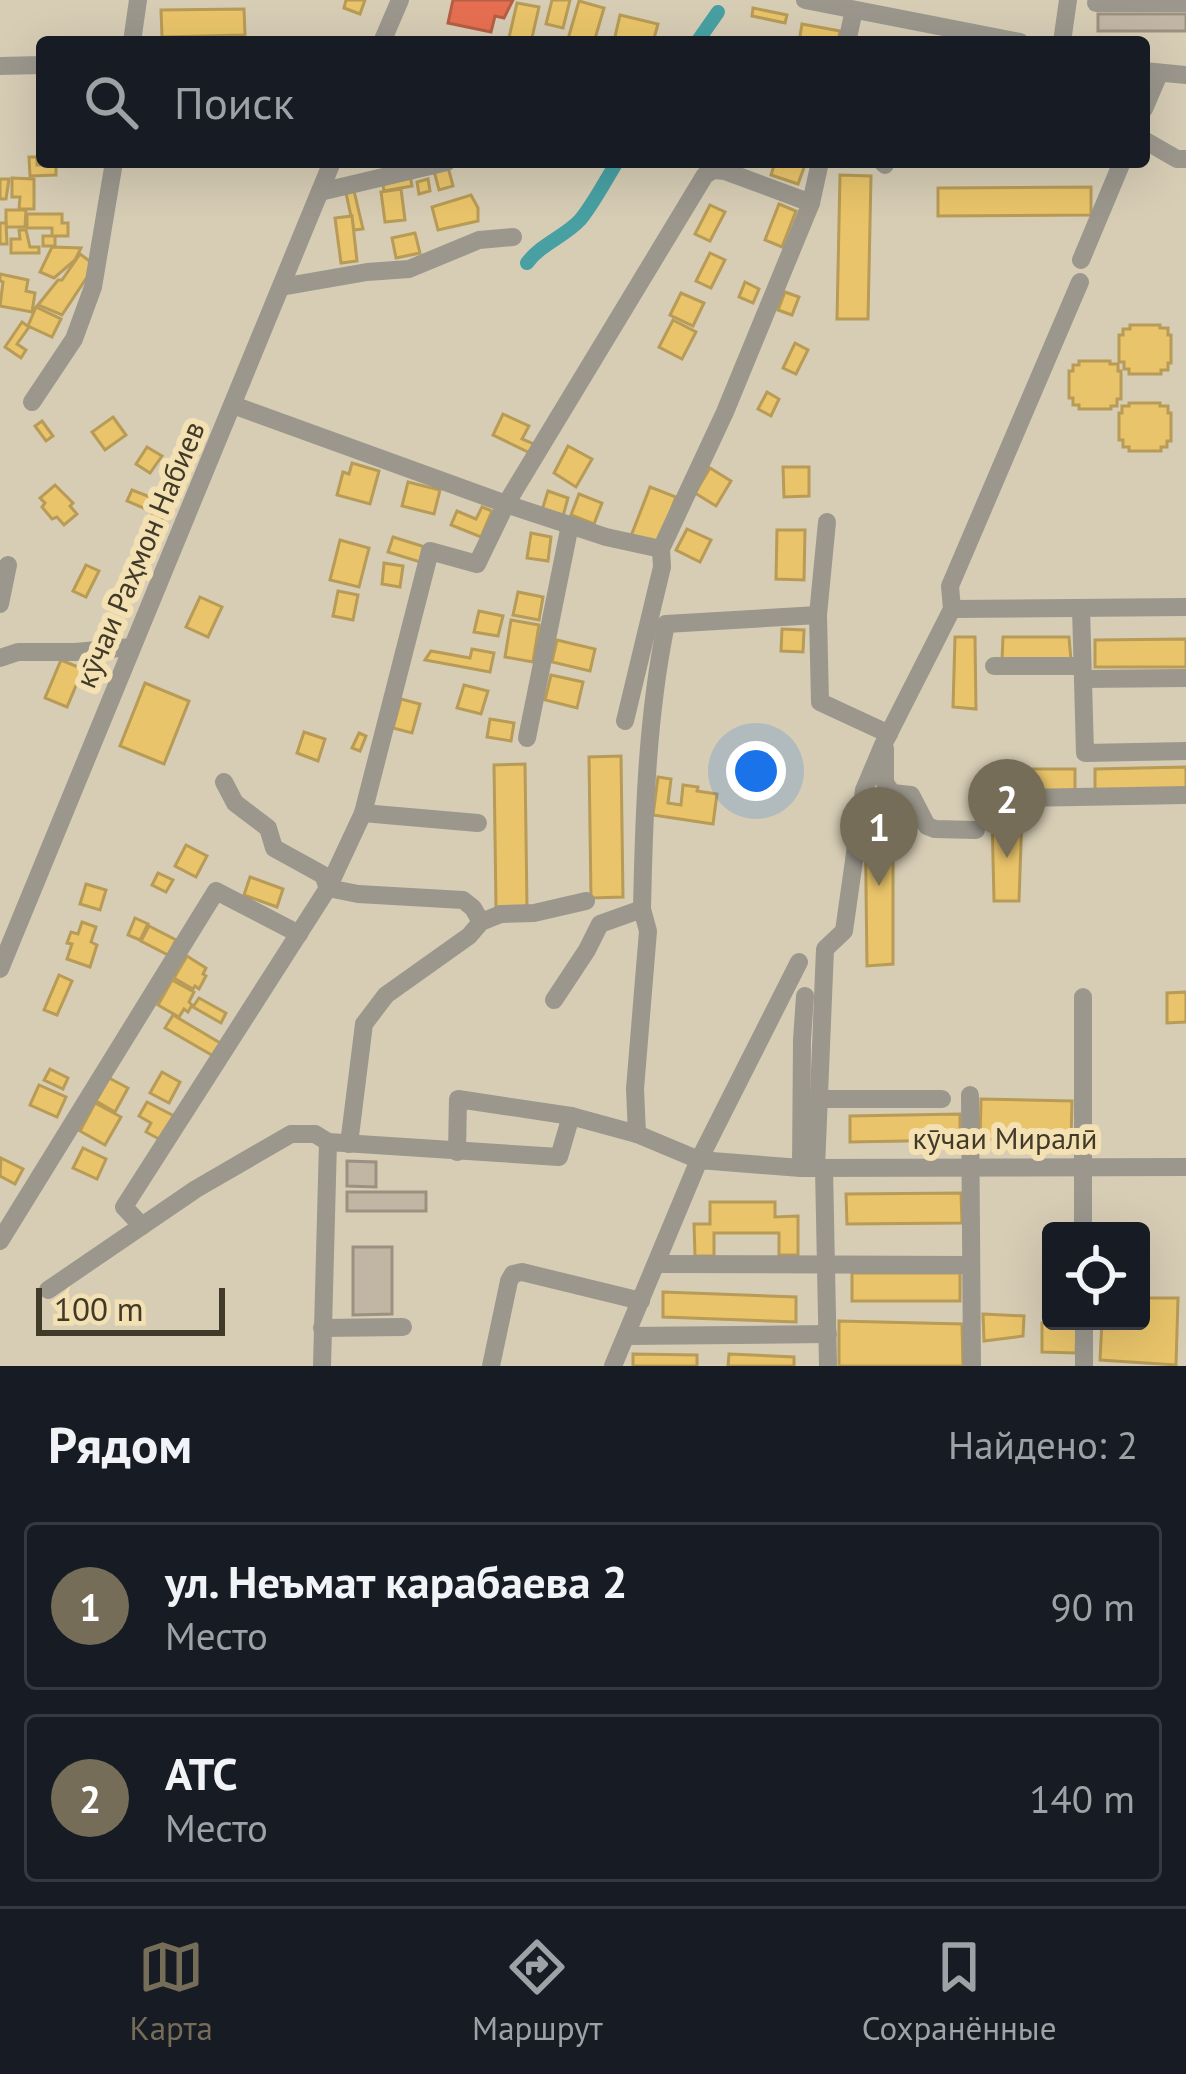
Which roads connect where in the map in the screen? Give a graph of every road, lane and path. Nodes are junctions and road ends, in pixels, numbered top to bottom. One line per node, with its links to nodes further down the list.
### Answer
1 (138, 0): 8 (street)
2 (400, 0): 9 (street)
3 (805, 0): 7 (street)
4 (1068, 0): 12 (street)
5 (1096, 3): 6 (street)
6 (1186, 3)
7 (865, 7): 10 (street); 11 (street)
8 (133, 36)
9 (385, 36)
10 (850, 36)
11 (993, 36)
12 (1063, 36)
13 (36, 65): 14 (street)
14 (0, 66)
15 (1151, 72): 16 (street)
16 (1186, 75)
17 (1150, 143): 18 (street)
18 (1186, 159)
19 (114, 168): 30 (street)
20 (330, 168): 24 (street, кӯчаи Раҳмон Набиев)
21 (422, 168): 24 (street)
22 (819, 168): 25 (street)
23 (1119, 168): 27 (street)
24 (320, 192): 29 (street, кӯчаи Раҳмон Набиев)
25 (811, 203): 32 (street); 35 (street)
26 (513, 237): 29 (street)
27 (1081, 260)
28 (1080, 283): 40 (street)
29 (281, 287): 31 (street, кӯчаи Раҳмон Набиев)
30 (32, 402)
31 (233, 405): 32 (street); 42 (street, кӯчаи Раҳмон Набиев)
32 (506, 504): 34 (street); 54 (street)
33 (827, 521): 41 (street)
34 (570, 525): 35 (street); 48 (street)
35 (661, 549): 47 (street)
36 (8, 566): 37 (street)
37 (0, 604)
38 (1081, 608): 39 (street); 40 (street); 45 (street)
39 (1186, 608)
40 (952, 609): 49 (street)
41 (818, 615): 49 (street); 59 (street)
42 (132, 647): 43 (street); 63 (street, кӯчаи Раҳмон Набиев)
43 (0, 658)
44 (994, 665): 45 (street)
45 (1083, 672): 46 (street); 50 (street)
46 (1186, 678)
47 (625, 721)
48 (527, 738)
49 (886, 740): 56 (street); 68 (street)
50 (1186, 751)
51 (224, 782): 57 (street)
52 (1186, 795): 53 (street)
53 (1023, 798)
54 (363, 813): 55 (street); 57 (street)
55 (478, 823)
56 (976, 830)
57 (328, 888): 60 (street); 61 (street)
58 (586, 901): 60 (street)
59 (642, 909): 66 (street); 71 (street)
60 (481, 922): 73 (street)
61 (298, 934): 81 (street); 82 (street)
62 (799, 962): 75 (street)
63 (0, 969)
64 (805, 996): 79 (street)
65 (1083, 997): 76 (street)
66 (554, 1000)
67 (970, 1095): 77 (street)
68 (819, 1099): 69 (street); 79 (street)
69 (942, 1099)
70 (572, 1116): 71 (street, кӯчаи Миралӣ); 74 (street); 74 (street, кӯчаи Миралӣ)
71 (637, 1134): 75 (street, кӯчаи Миралӣ)
72 (328, 1142): 73 (street); 81 (street); 89 (street)
73 (349, 1144): 74 (street)
74 (457, 1152)
75 (699, 1160): 79 (street, кӯчаи Миралӣ); 83 (street)
76 (1083, 1166): 77 (street, кӯчаи Миралӣ); 78 (street, кӯчаи Миралӣ); 80 (street)
77 (968, 1167): 79 (street, кӯчаи Миралӣ); 85 (street)
78 (1186, 1167)
79 (813, 1168): 84 (street)
80 (1083, 1222)
81 (142, 1226): 86 (street)
82 (0, 1241)
83 (656, 1264): 84 (street); 87 (street)
84 (826, 1264): 85 (street); 91 (street)
85 (971, 1265): 97 (street)
86 (48, 1290)
87 (641, 1301): 92 (street); 94 (street)
88 (403, 1327): 89 (street)
89 (322, 1328): 93 (street)
90 (1084, 1330): 98 (street)
91 (827, 1334): 92 (street); 96 (street)
92 (626, 1336): 95 (street)
93 (322, 1366)
94 (491, 1366)
95 (614, 1366)
96 (828, 1366)
97 (971, 1366)
98 (1084, 1366)

